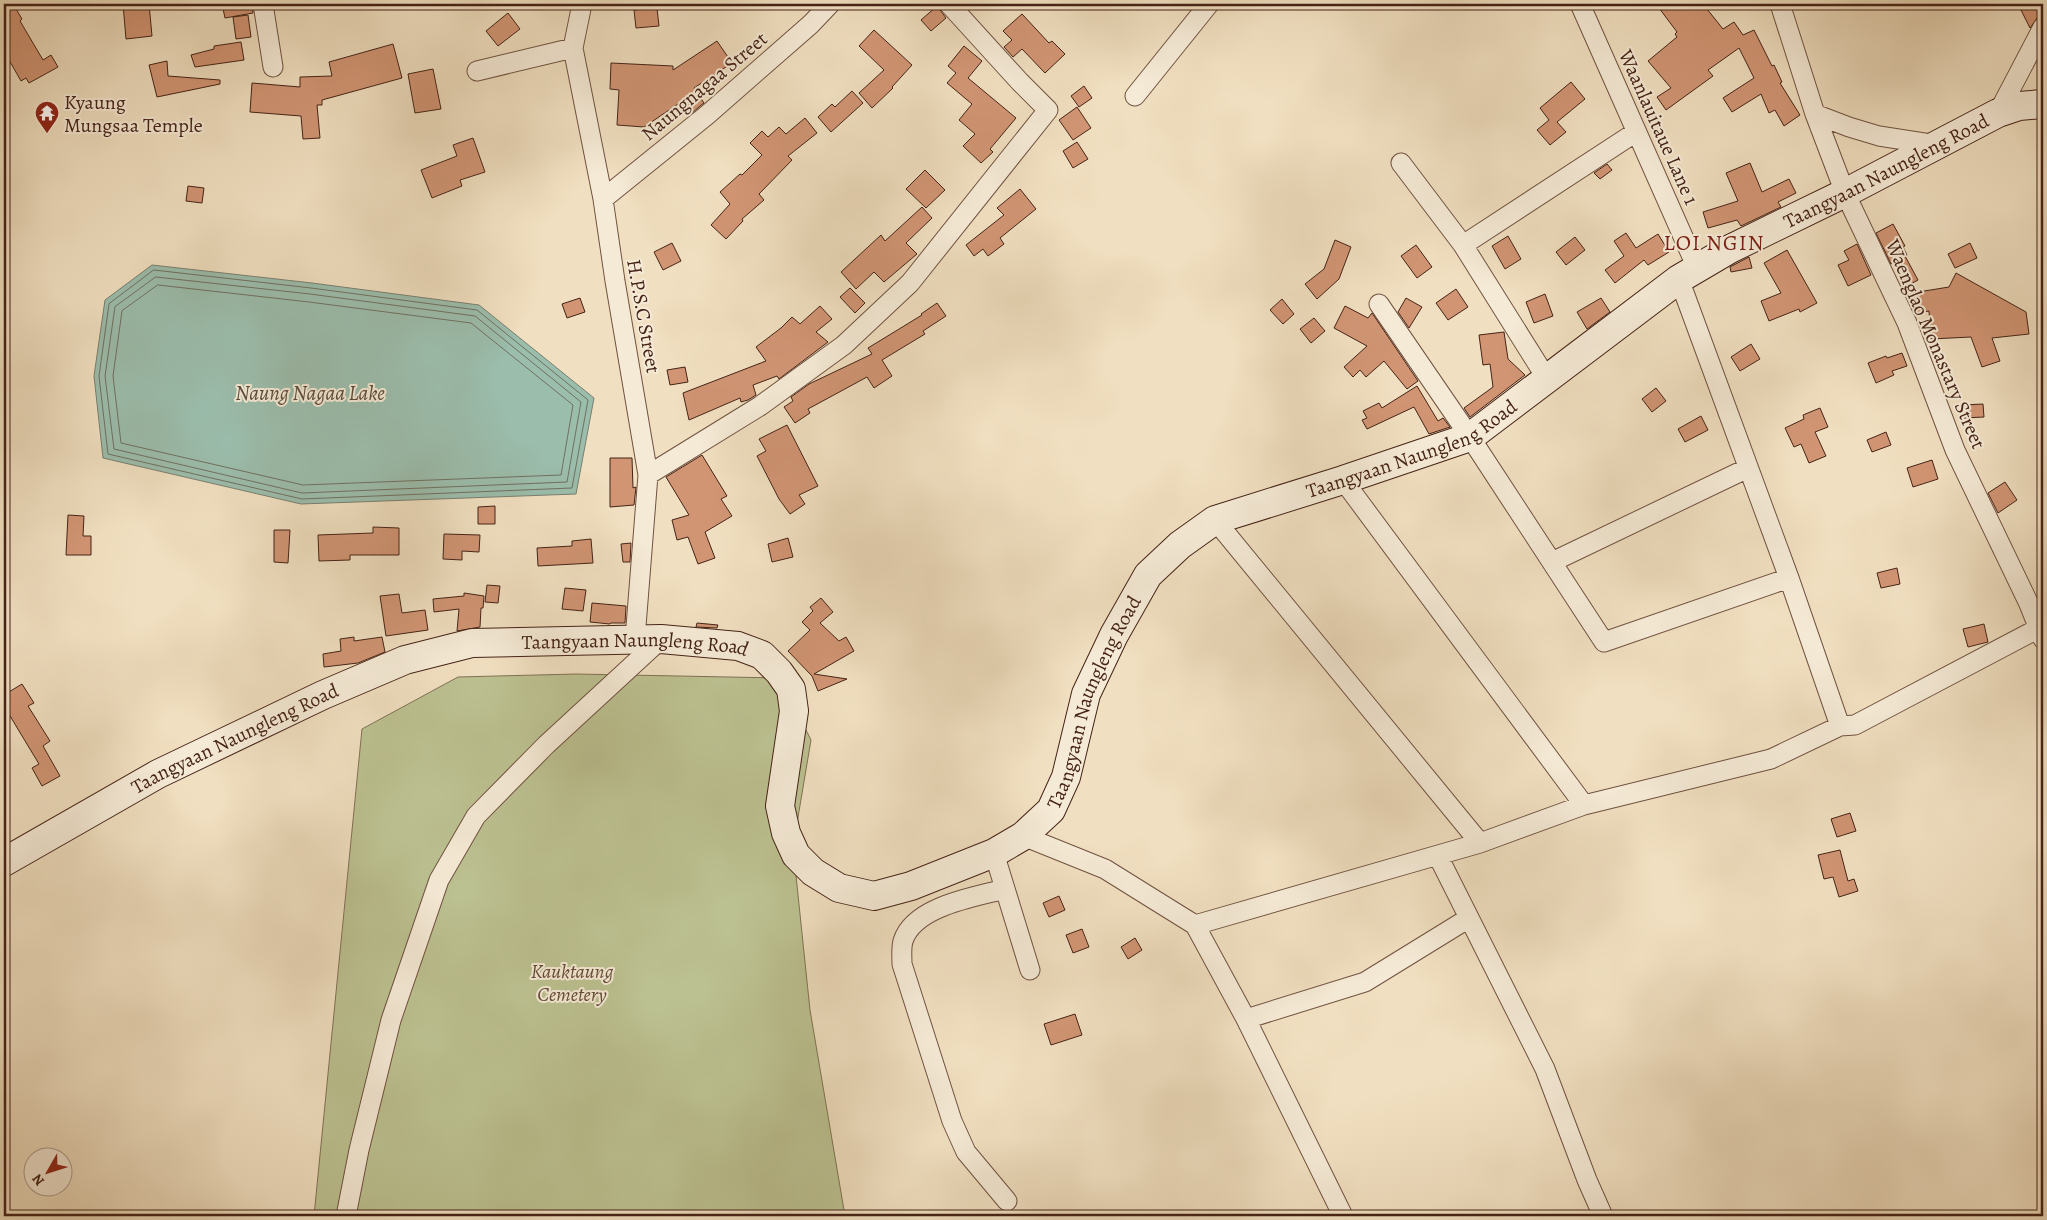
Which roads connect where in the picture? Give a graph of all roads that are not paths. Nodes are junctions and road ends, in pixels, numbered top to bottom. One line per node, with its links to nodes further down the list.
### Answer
1 (263, 4): 10 (street)
2 (582, 4): 9 (street, H.P.S.C Street)
3 (830, 4): 20 (street, Naungnagaa Street)
4 (949, 4): 27 (street)
5 (1209, 4): 12 (street)
6 (1580, 4): 16 (street, Waanlauitaue Lane 1)
7 (1780, 4): 15 (street, Waenglao Monastary Street)
8 (2043, 27): 14 (street)
9 (573, 48): 11 (street); 20 (street, H.P.S.C Street)
10 (273, 67)
11 (477, 71)
12 (1135, 96)
13 (2043, 104): 14 (street, Taangyaan Naungleng Road)
14 (1998, 113): 17 (street, Taangyaan Naungleng Road)
15 (1815, 114): 17 (street); 19 (street, Waenglao Monastary Street)
16 (1636, 132): 21 (street); 22 (street, Waanlauitaue Lane 1)
17 (1936, 145): 19 (street, Taangyaan Naungleng Road)
18 (1401, 163): 21 (street)
19 (1845, 192): 22 (street, Taangyaan Naungleng Road); 32 (street, Waenglao Monastary Street)
20 (603, 199): 27 (street, H.P.S.C Street)
21 (1463, 245): 24 (street)
22 (1688, 274): 24 (street, Taangyaan Naungleng Road); 26 (street, Waanlauitaue Lane 1)
23 (1379, 304): 25 (street)
24 (1547, 379): 25 (street, Taangyaan Naungleng Road)
25 (1470, 437): 28 (street, Taangyaan Naungleng Road); 30 (street)
26 (1748, 468): 30 (street); 31 (street, Waanlauitaue Lane 1)
27 (648, 475): 33 (street, H.P.S.C Street)
28 (1343, 480): 29 (street, Taangyaan Naungleng Road); 35 (street)
29 (1215, 520): 36 (street, Taangyaan Naungleng Road); 37 (street)
30 (1552, 562): 31 (street)
31 (1789, 578): 34 (street, Waanlauitaue Lane 1)
32 (2041, 634): 34 (street)
33 (648, 639): 38 (street, Taangyaan Naungleng Road); 40 (street, Taangyaan Naungleng Road); 47 (street)
34 (1840, 726): 35 (street)
35 (1584, 805): 37 (street)
36 (1023, 836): 38 (street, Taangyaan Naungleng Road); 43 (street)
37 (1480, 843): 39 (street)
38 (994, 853): 41 (street)
39 (1438, 856): 42 (street); 43 (street)
40 (4, 862)
41 (1005, 888): 44 (street); 46 (street)
42 (1469, 918): 45 (street); 49 (street)
43 (1195, 925): 45 (street)
44 (1030, 970)
45 (1246, 1019): 48 (street)
46 (1007, 1201)
47 (346, 1216)
48 (1343, 1216)
49 (1603, 1216)

